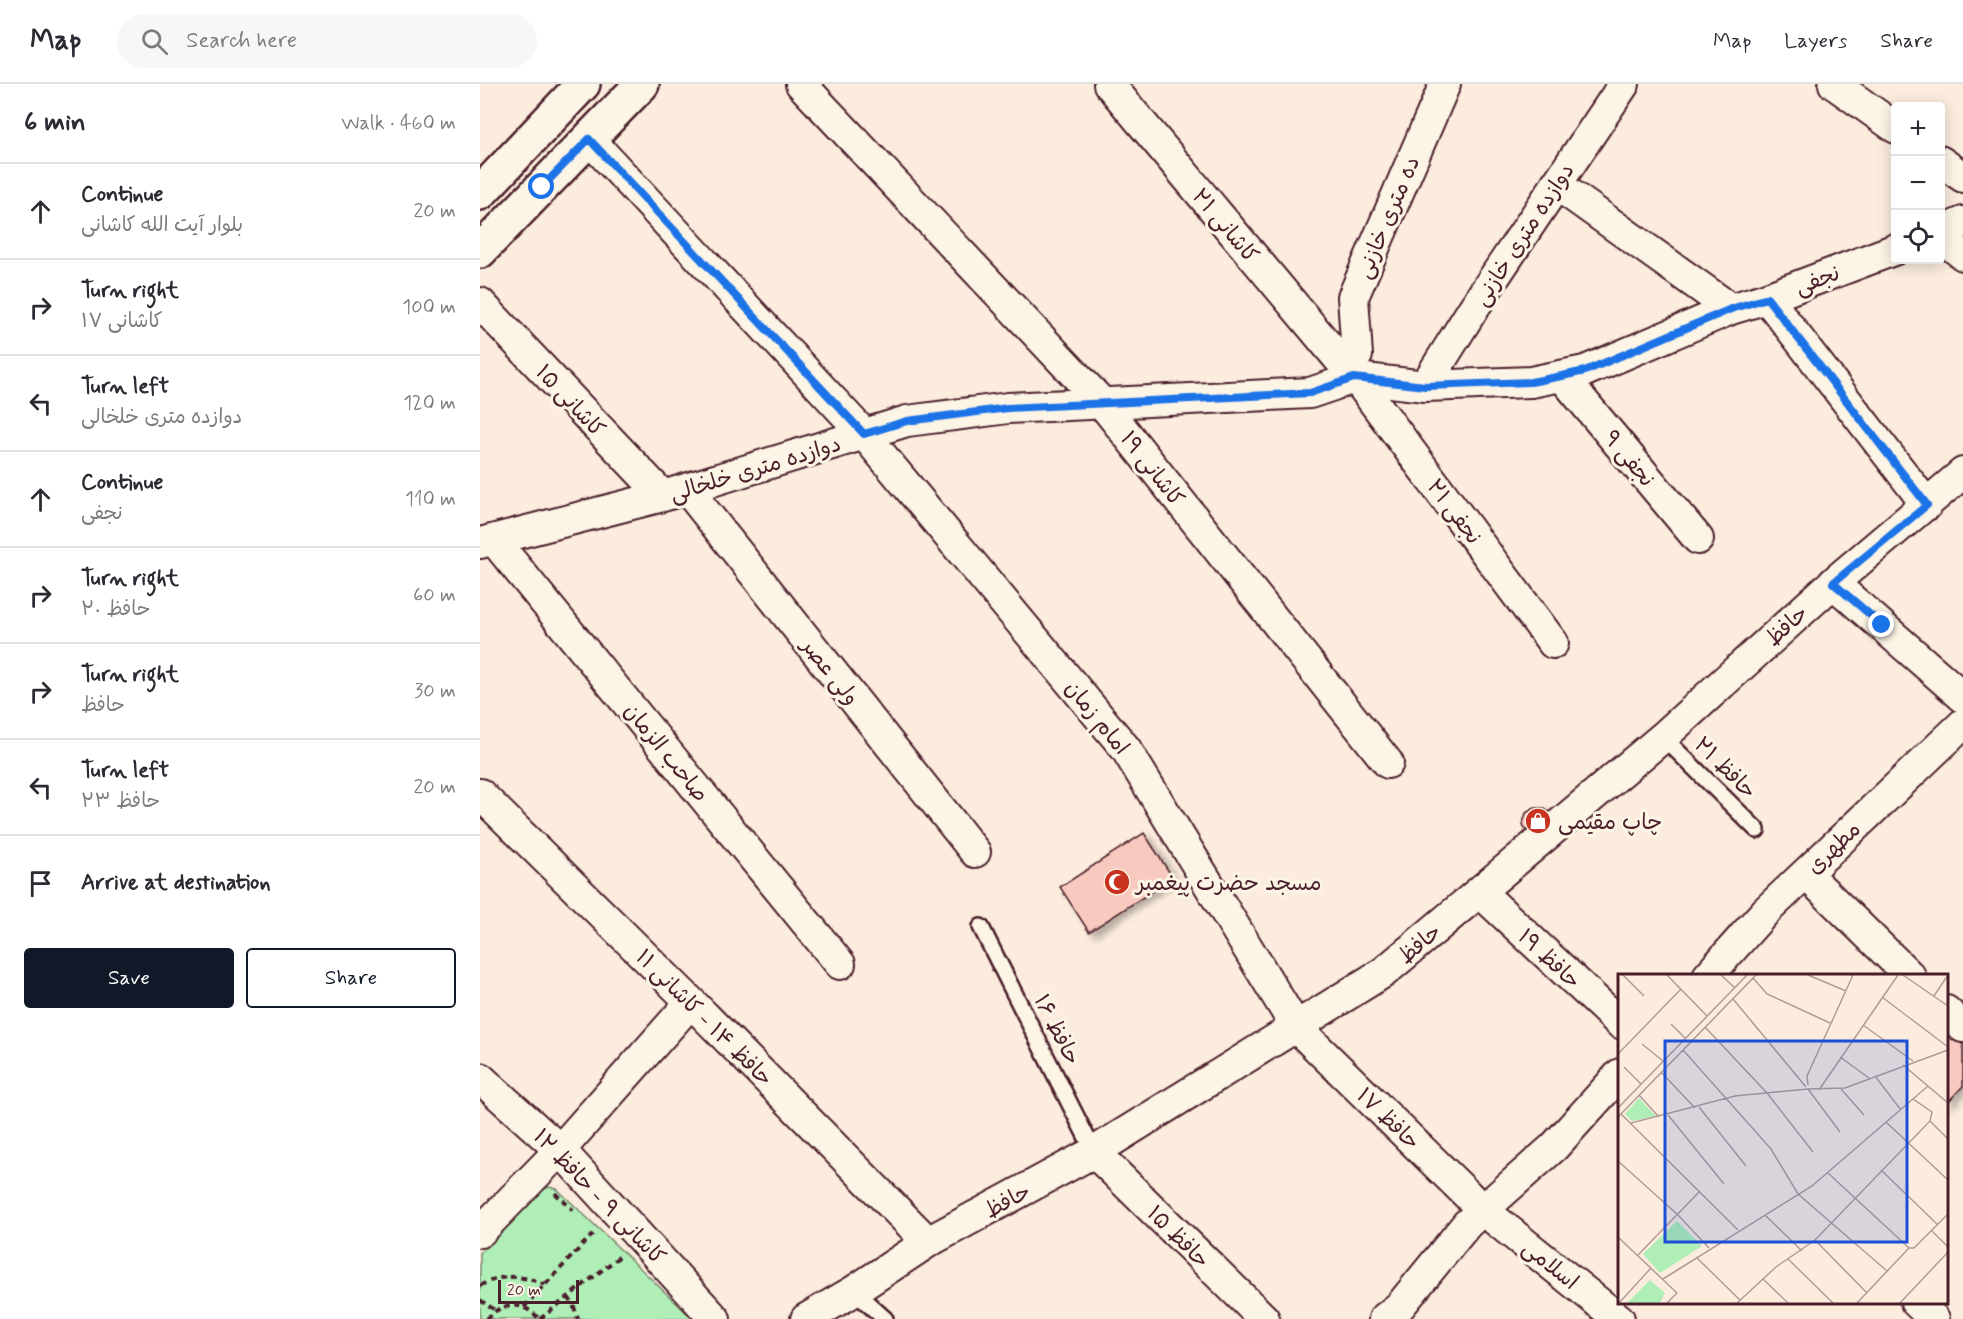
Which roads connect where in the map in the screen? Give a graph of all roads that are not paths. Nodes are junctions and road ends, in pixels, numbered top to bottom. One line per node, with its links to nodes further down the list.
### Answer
1 (583, 84): 13 (main road)
2 (642, 84): 9 (main road)
3 (801, 84): 26 (street, کاشانی ۱۹)
4 (1109, 84): 23 (street, کاشانی ۲۱)
5 (1445, 84): 23 (street, ده متری خازنی)
6 (1624, 84): 12 (street, دوازده متری خازنی)
7 (1834, 84): 8 (street)
8 (1891, 124)
9 (589, 139): 17 (main road); 27 (street, امام زمان)
10 (1945, 163): 11 (street)
11 (1963, 177)
12 (1556, 184): 22 (street); 25 (street, دوازده متری خازنی)
13 (480, 193)
14 (1963, 222): 15 (street)
15 (1945, 232)
16 (1945, 238): 19 (street)
17 (480, 251)
18 (1891, 251): 20 (street, نجفی)
19 (1963, 255)
20 (1767, 298): 22 (street, نجفی); 29 (street)
21 (480, 303): 28 (street, کاشانی ۱۵)
22 (1731, 309): 24 (street, نجفی)
23 (1354, 371): 25 (street, نجفی); 26 (street, دوازده متری خلخالی); 33 (street, نجفی ۲۱)
24 (1562, 376): 25 (street, نجفی); 30 (street, نجفی ۹)
25 (1425, 386)
26 (1102, 403): 27 (street, دوازده متری خلخالی); 37 (street, کاشانی ۱۹)
27 (864, 434): 28 (street, دوازده متری خلخالی); 50 (street, امام زمان)
28 (675, 493): 31 (street, دوازده متری خلخالی); 40 (street, ولی عصر)
29 (1949, 494): 32 (street, حافظ)
30 (1698, 539)
31 (487, 541): 44 (street, صاحب الزمان)
32 (1833, 583): 34 (street); 36 (street, حافظ)
33 (1553, 643)
34 (1963, 697)
35 (1963, 724): 41 (street, مطهری)
36 (1663, 737): 39 (lane, حافظ ۲۱); 42 (street, حافظ)
37 (1388, 763)
38 (480, 794): 47 (street, حافظ ۱۴ - کاشانی ۱۱)
39 (1757, 830)
40 (975, 852)
41 (1806, 874): 45 (street, مطهری); 46 (street)
42 (1480, 892): 49 (street, حافظ ۱۹); 50 (street, حافظ)
43 (981, 927): 55 (lane, حافظ ۱۶)
44 (840, 964)
45 (1709, 974)
46 (1909, 974)
47 (691, 1002): 54 (street); 58 (street, حافظ ۱۴ - کاشانی ۱۱)
48 (1948, 1012): 51 (street)
49 (1618, 1021)
50 (1296, 1027): 55 (street, حافظ); 56 (street, حافظ ۱۷)
51 (1963, 1027)
52 (1618, 1076): 56 (street)
53 (480, 1078): 54 (street, کاشانی ۹ - حافظ ۱۲)
54 (560, 1150): 57 (street); 62 (street, کاشانی ۹ - حافظ ۱۲)
55 (1094, 1152): 58 (street, حافظ); 65 (street, حافظ ۱۵)
56 (1483, 1210): 61 (street); 66 (street, اسلامی)
57 (480, 1232)
58 (928, 1242): 59 (street, حافظ)
59 (854, 1292): 63 (street, حافظ); 64 (lane)
60 (1918, 1304): 67 (street)
61 (1399, 1315)
62 (715, 1319)
63 (807, 1319)
64 (885, 1319)
65 (1264, 1319)
66 (1619, 1319)
67 (1934, 1319)

